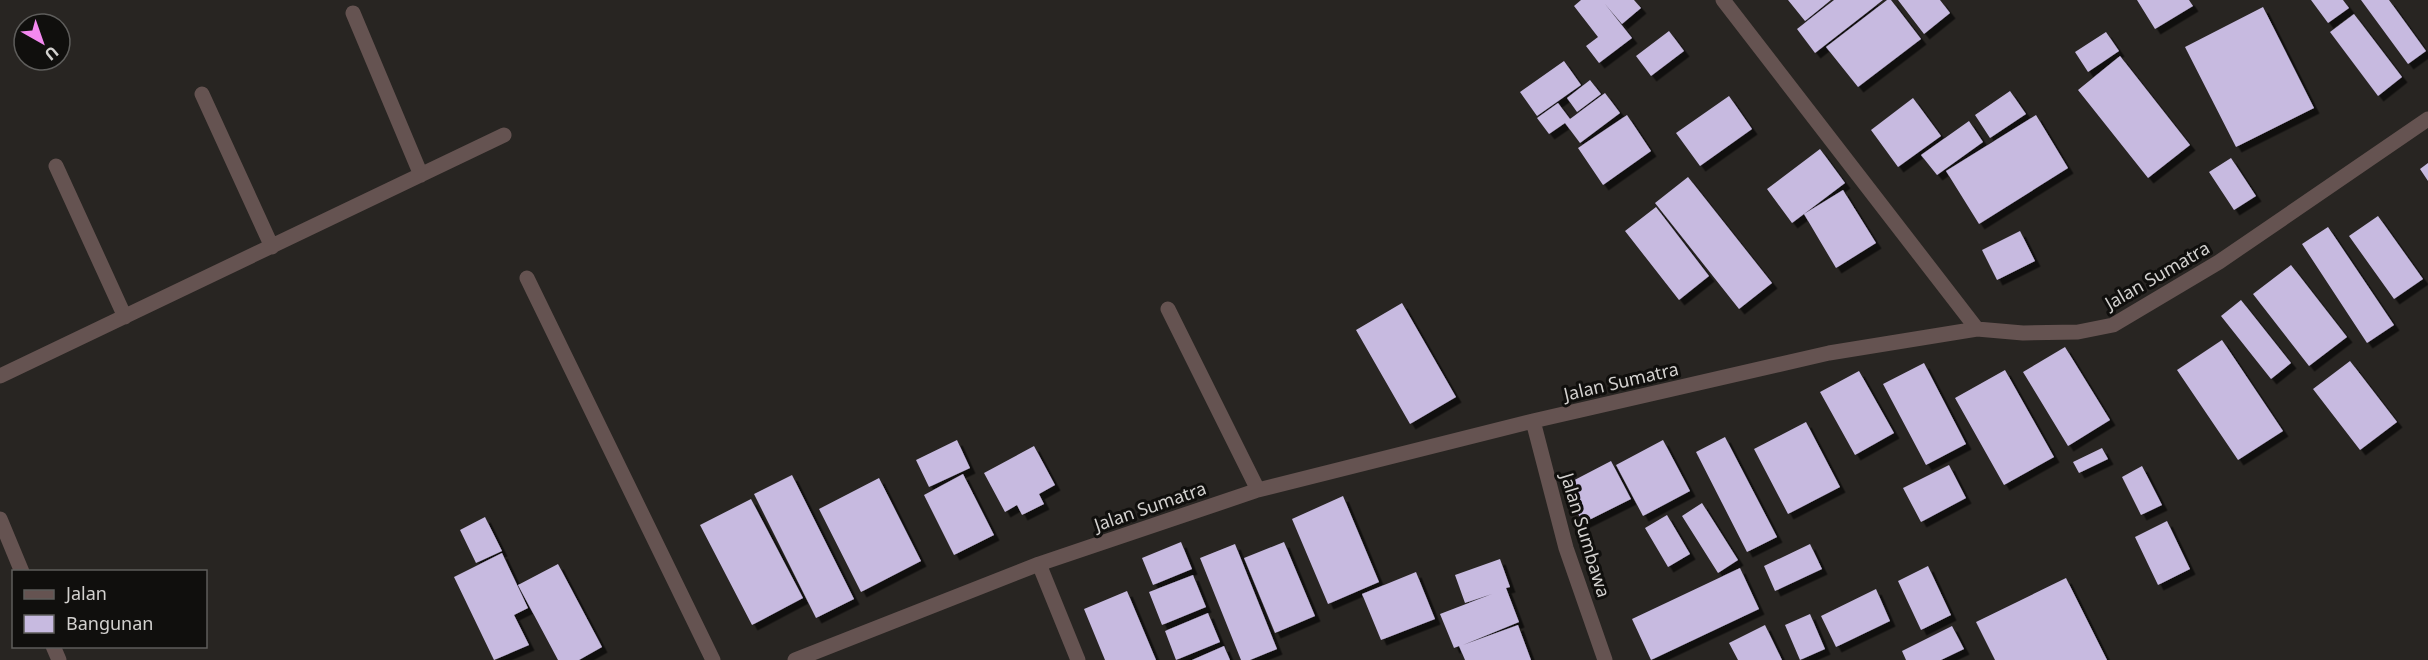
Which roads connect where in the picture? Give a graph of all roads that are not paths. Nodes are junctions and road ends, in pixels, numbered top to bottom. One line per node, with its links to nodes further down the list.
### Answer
1 (1723, 0): 12 (street)
2 (353, 13): 7 (street)
3 (202, 94): 8 (street)
4 (2428, 119): 12 (street, Jalan Sumatra)
5 (504, 135): 7 (street)
6 (56, 166): 11 (street)
7 (421, 175): 8 (street)
8 (272, 247): 11 (street)
9 (527, 278): 19 (street)
10 (1168, 309): 15 (street)
11 (125, 317): 13 (street)
12 (1977, 329): 14 (street, Jalan Sumatra)
13 (0, 376)
14 (1533, 421): 15 (street, Jalan Sumatra); 22 (street, Jalan Sumbawa)
15 (1258, 490): 17 (street, Jalan Sumatra)
16 (0, 519): 18 (street)
17 (1039, 564): 20 (street, Jalan Sumatra); 21 (street)
18 (21, 570)
19 (713, 660)
20 (795, 660)
21 (1078, 660)
22 (1605, 660)

